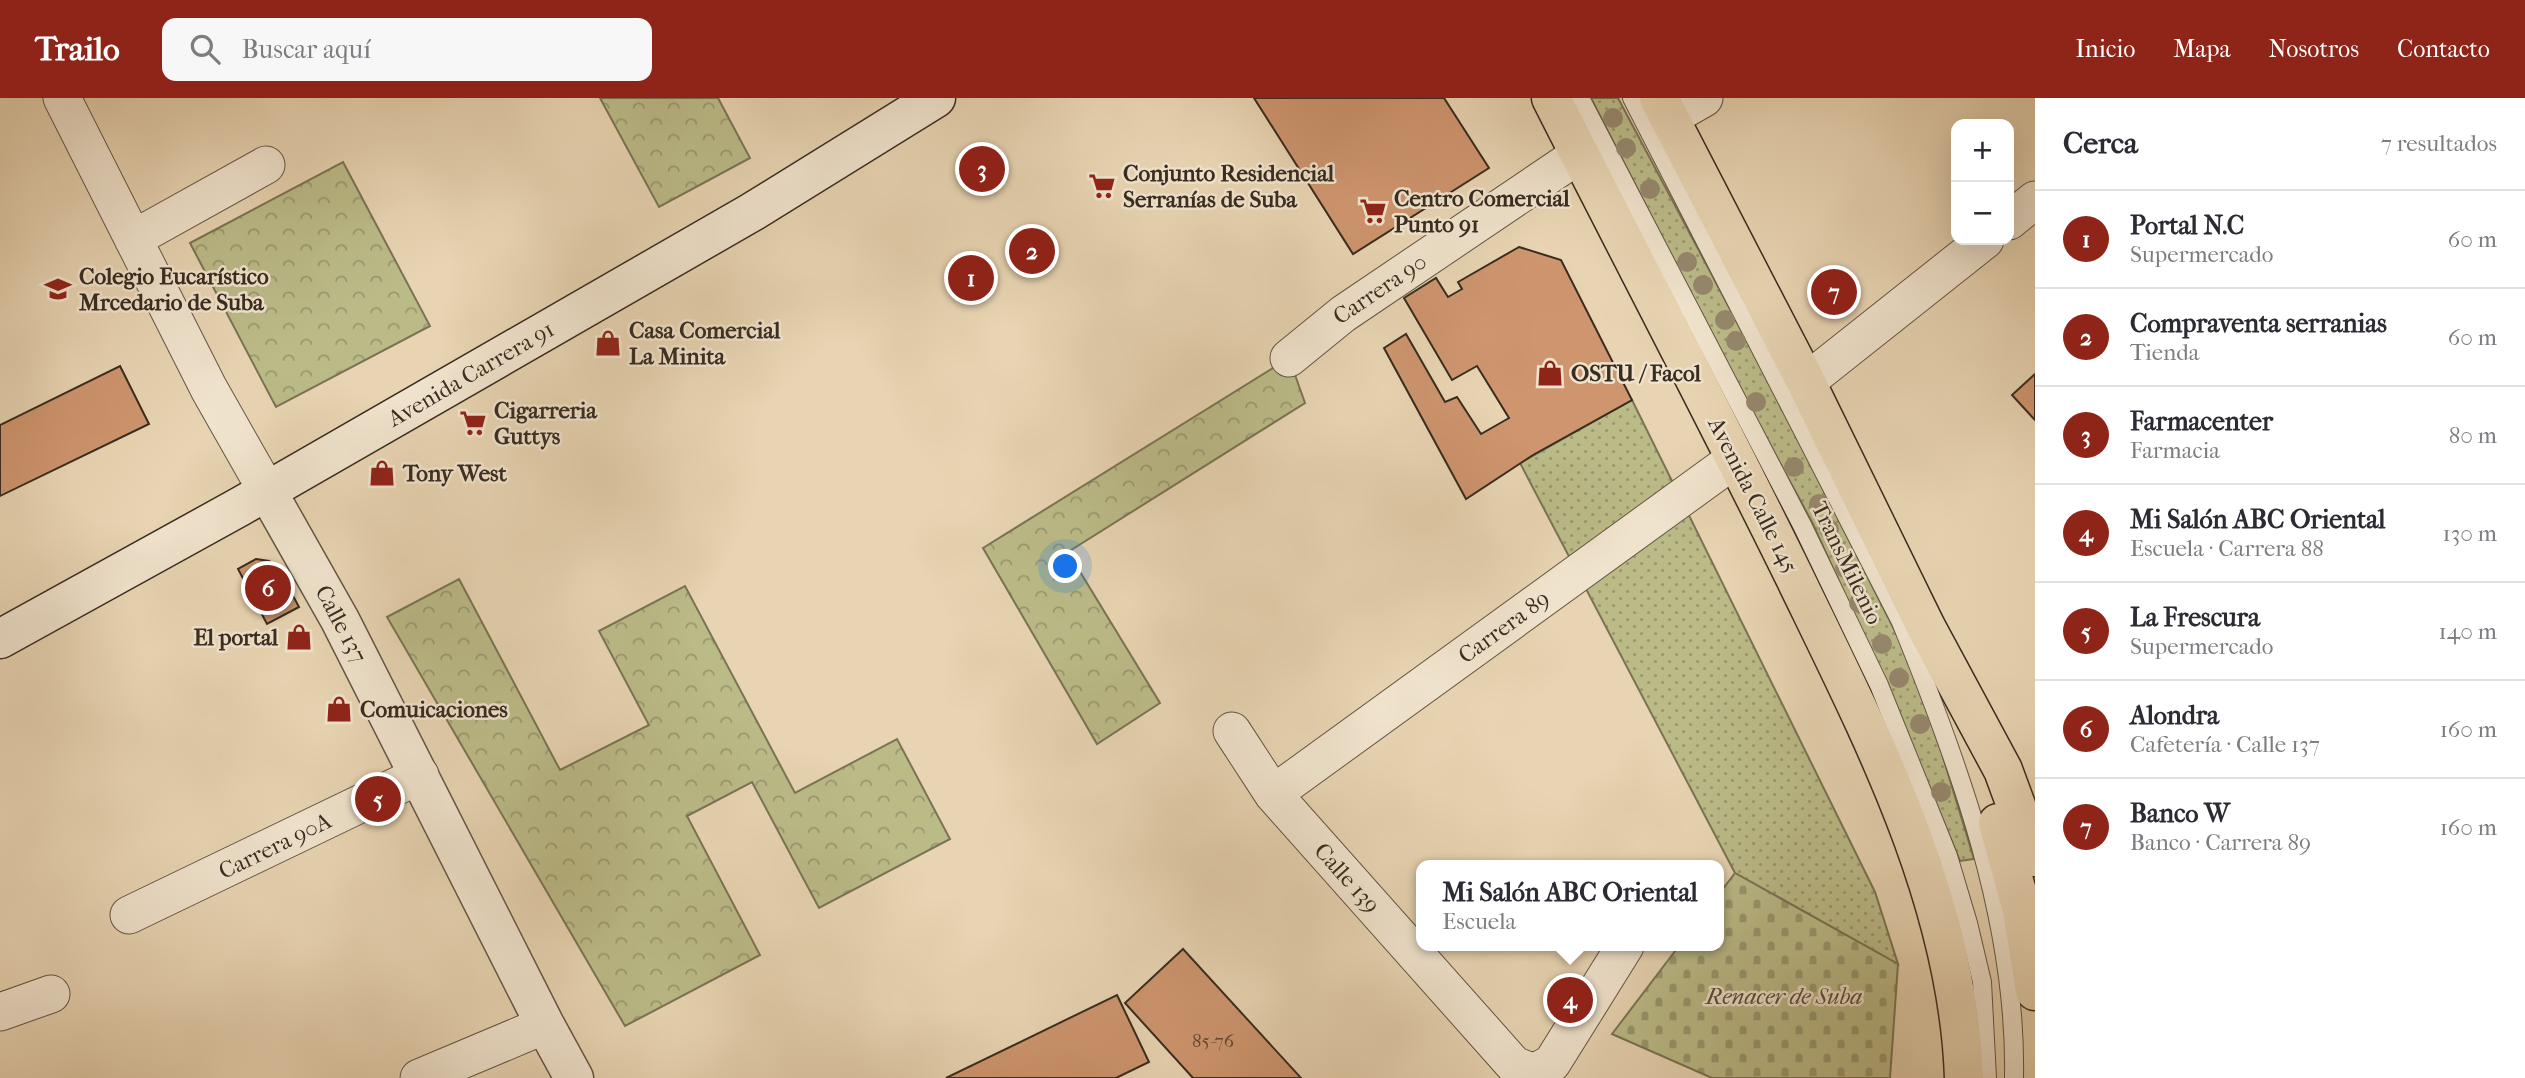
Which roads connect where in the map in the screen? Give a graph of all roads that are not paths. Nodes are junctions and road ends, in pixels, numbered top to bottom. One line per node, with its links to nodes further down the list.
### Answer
1 (62, 98): 12 (street, Calle 137)
2 (936, 98): 17 (main road, Avenida Carrera 91)
3 (1551, 98): 8 (main road, Avenida Calle 145)
4 (1580, 98): 35 (lane, TransMilenio)
5 (1632, 98): 36 (lane, TransMilenio)
6 (1704, 98): 7 (street)
7 (1664, 108): 15 (main road)
8 (1580, 154): 14 (street, Carrera 90); 16 (main road, Avenida Calle 145)
9 (266, 165): 12 (street)
10 (2035, 200): 11 (street)
11 (2014, 217)
12 (133, 239): 17 (street, Calle 137)
13 (1979, 245): 15 (street)
14 (1289, 358)
15 (1806, 382): 18 (main road)
16 (1735, 459): 22 (street, Carrera 89); 24 (main road, Avenida Calle 145)
17 (267, 491): 19 (main road, Avenida Carrera 91); 21 (main road, Calle 137)
18 (1926, 627): 23 (main road); 27 (main road)
19 (0, 639)
20 (1232, 731): 22 (street, Calle 139)
21 (420, 775): 25 (street, Carrera 90A); 30 (main road, Calle 137)
22 (1273, 794): 26 (street, Calle 139)
23 (2035, 857)
24 (1934, 901): 33 (main road, Avenida Calle 145); 34 (main road, Avenida Calle 145)
25 (129, 915)
26 (1622, 951)
27 (2035, 991)
28 (51, 994): 29 (street)
29 (0, 1012)
30 (545, 1026): 31 (street); 32 (main road, Calle 137)
31 (419, 1078)
32 (574, 1078)
33 (1939, 1078)
34 (1964, 1078)
35 (1987, 1078)
36 (2014, 1078)

